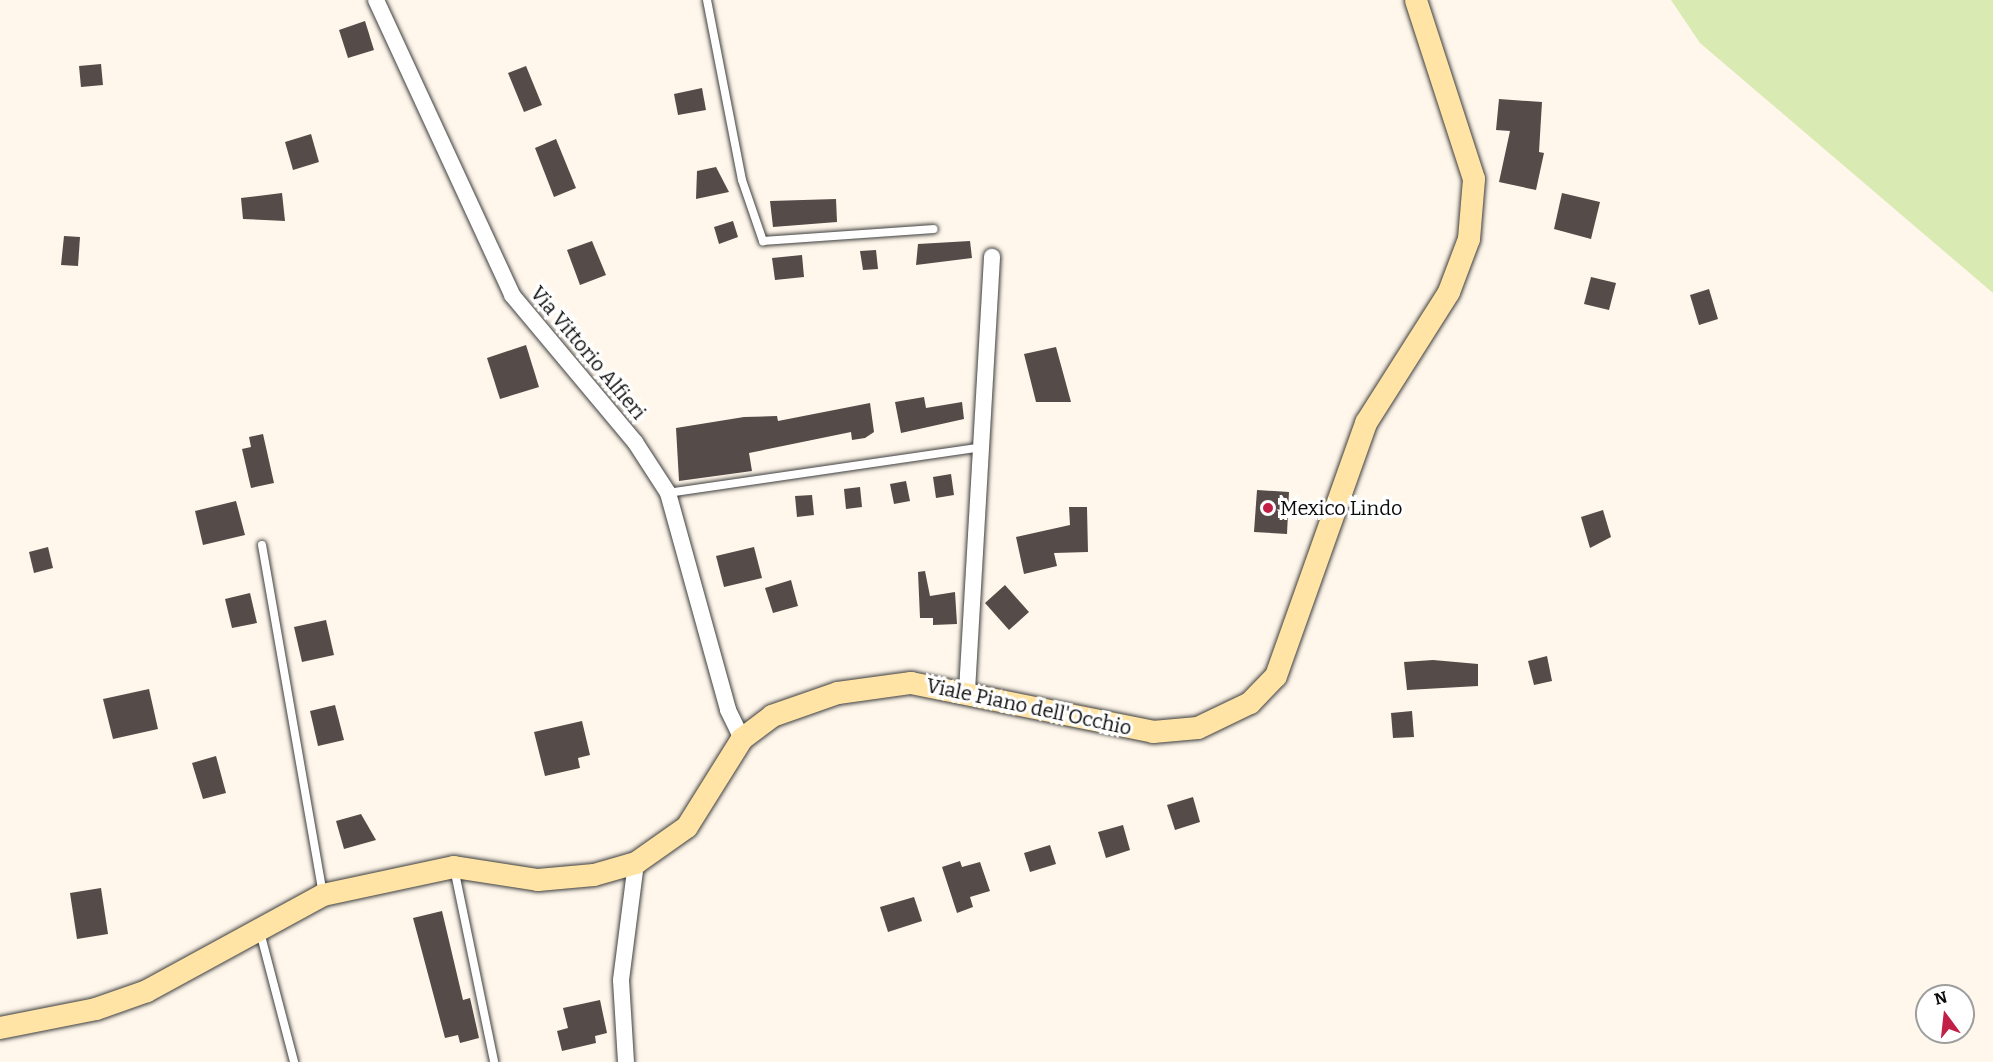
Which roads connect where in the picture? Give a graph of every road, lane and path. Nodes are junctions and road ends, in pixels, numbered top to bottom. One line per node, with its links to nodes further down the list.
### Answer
1 (376, 0): 7 (street, Via Vittorio Alfieri)
2 (707, 0): 4 (lane)
3 (1416, 0): 9 (main road, Viale Piano dell'Occhio)
4 (934, 229)
5 (992, 257): 6 (street)
6 (983, 447): 7 (lane); 9 (street)
7 (668, 493): 10 (street, Via Vittorio Alfieri)
8 (262, 545): 13 (lane)
9 (967, 691): 10 (main road, Viale Piano dell'Occhio)
10 (742, 739): 11 (main road, Viale Piano dell'Occhio)
11 (636, 863): 12 (main road, Viale Piano dell'Occhio); 18 (street)
12 (454, 867): 13 (main road, Viale Piano dell'Occhio); 17 (lane)
13 (323, 895): 14 (main road, Viale Piano dell'Occhio)
14 (259, 930): 15 (main road, Viale Piano dell'Occhio); 16 (lane)
15 (0, 1028)
16 (294, 1062)
17 (494, 1062)
18 (626, 1062)

